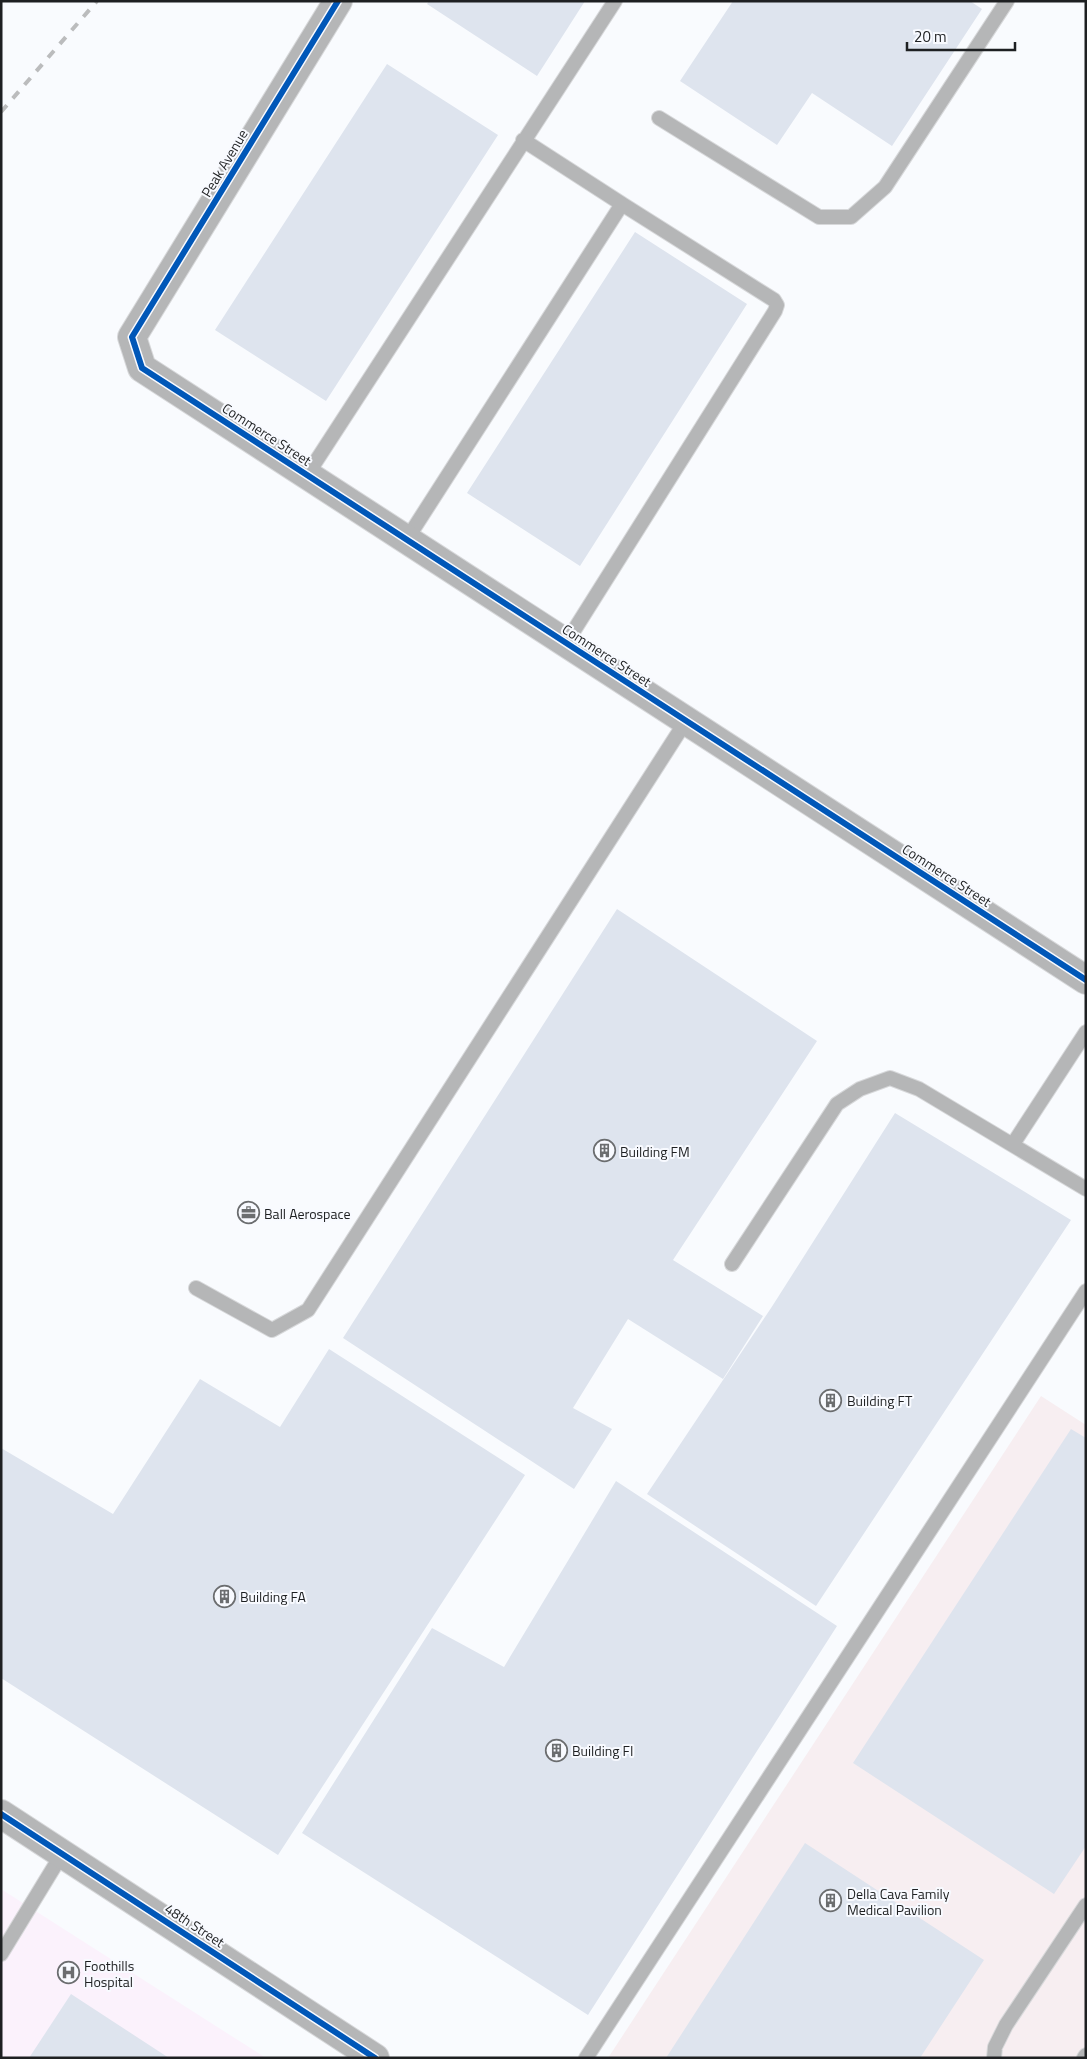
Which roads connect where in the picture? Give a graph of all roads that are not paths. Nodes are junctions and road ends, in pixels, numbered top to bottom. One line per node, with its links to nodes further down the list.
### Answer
1 (338, 1): 7 (street, Peak Avenue)
2 (615, 1): 5 (lane)
3 (1007, 1): 4 (lane)
4 (659, 118)
5 (523, 140): 6 (lane); 8 (lane)
6 (622, 204): 9 (lane); 10 (lane)
7 (132, 337): 8 (street, Commerce Street)
8 (307, 475): 9 (street, Commerce Street)
9 (406, 539): 10 (street, Commerce Street)
10 (566, 643): 11 (street, Commerce Street)
11 (686, 721): 12 (street, Commerce Street); 17 (lane)
12 (1086, 980)
13 (1086, 1032): 14 (lane)
14 (1013, 1144): 15 (lane); 16 (lane)
15 (1086, 1189)
16 (732, 1264)
17 (196, 1288)
18 (1086, 1291): 24 (lane)
19 (1, 1814): 20 (street, 48th Street)
20 (62, 1854): 22 (lane); 23 (street, 48th Street)
21 (1086, 1905): 25 (lane)
22 (1, 1954)
23 (375, 2058)
24 (586, 2058)
25 (994, 2058)

